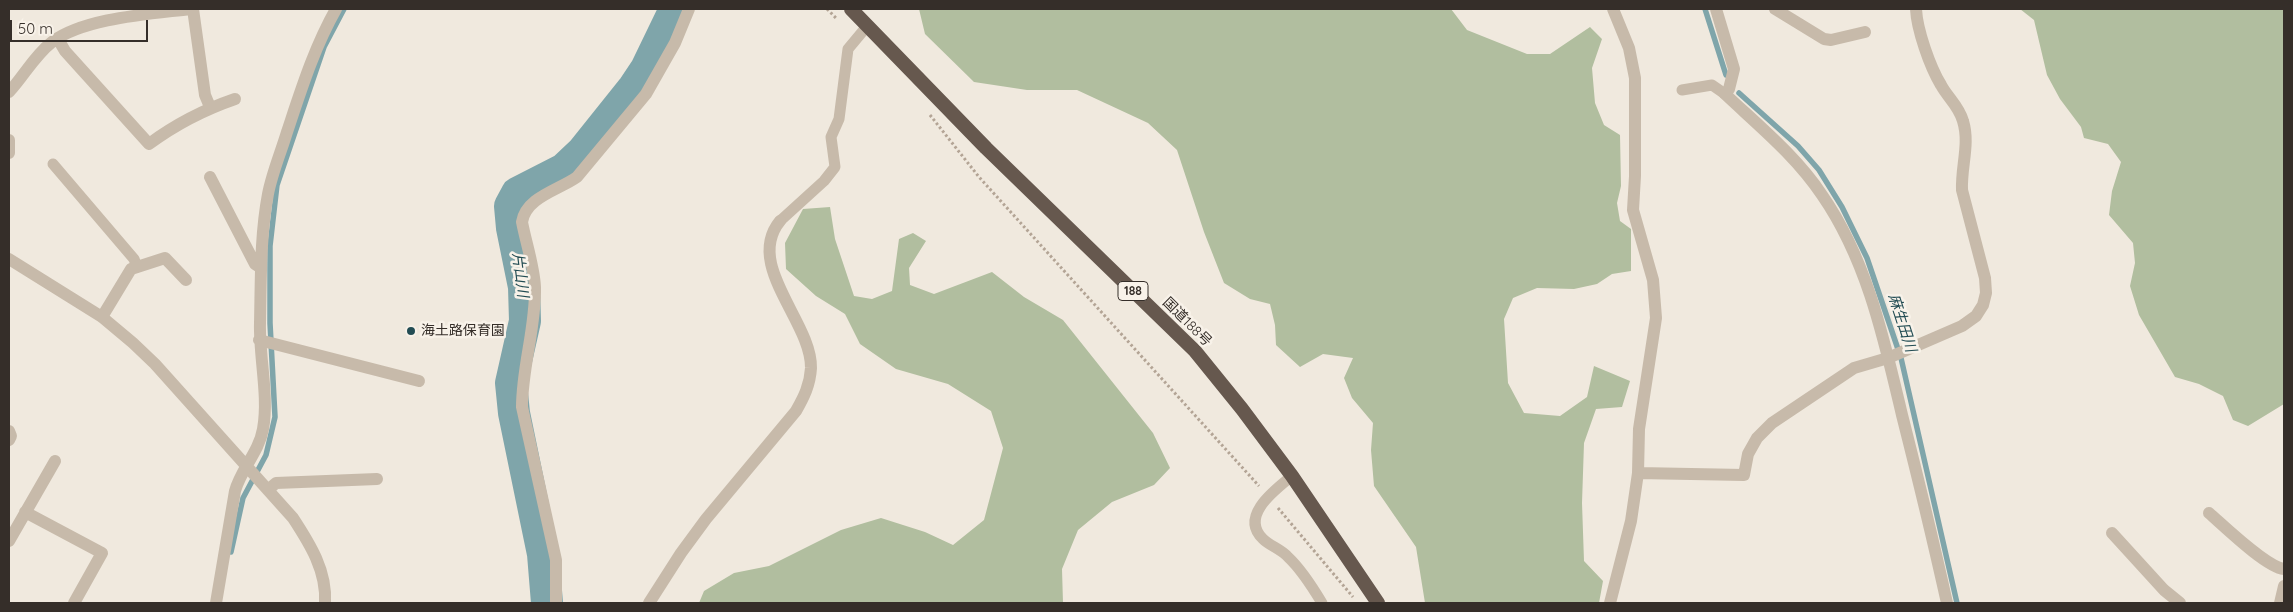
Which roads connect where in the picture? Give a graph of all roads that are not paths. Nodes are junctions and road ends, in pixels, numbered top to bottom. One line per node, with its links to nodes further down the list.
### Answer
1 (191, 9): 9 (street); 18 (street)
2 (336, 9): 26 (street)
3 (688, 9): 49 (street)
4 (851, 9): 11 (highway, 国道188号 / 188)
5 (1613, 9): 36 (street)
6 (1716, 9): 16 (street)
7 (1775, 9): 12 (street)
8 (1916, 9): 30 (street)
9 (159, 11): 10 (street)
10 (125, 13): 13 (street)
11 (868, 25): 23 (lane); 37 (highway, 国道188号 / 188)
12 (1864, 32)
13 (58, 39): 15 (street); 18 (street)
14 (1682, 90): 16 (lane)
15 (9, 92)
16 (1725, 94): 30 (street)
17 (235, 99): 18 (street)
18 (210, 107)
19 (9, 140): 20 (street)
20 (9, 152)
21 (53, 164): 25 (lane)
22 (210, 177): 26 (street)
23 (780, 221): 50 (street)
24 (9, 259): 28 (street)
25 (137, 267): 27 (street); 28 (street)
26 (261, 268): 29 (street)
27 (186, 280)
28 (102, 317): 35 (street)
29 (260, 340): 31 (street); 35 (street)
30 (1888, 358): 36 (street); 54 (street)
31 (419, 381)
32 (9, 431): 33 (street)
33 (9, 440)
34 (55, 461): 40 (street)
35 (247, 465): 39 (street); 47 (street)
36 (1638, 473): 53 (street)
37 (1292, 476): 51 (lane); 52 (highway, 国道188号 / 188)
38 (377, 479): 39 (street)
39 (269, 489): 48 (street)
40 (26, 512): 43 (street); 46 (street)
41 (2209, 513): 44 (street)
42 (2112, 533): 55 (street)
43 (9, 541)
44 (2284, 569)
45 (2284, 586): 56 (street)
46 (74, 603)
47 (216, 603)
48 (324, 603)
49 (556, 603)
50 (649, 603)
51 (1322, 603)
52 (1378, 603)
53 (1610, 603)
54 (1947, 603)
55 (2180, 603)
56 (2280, 603)

